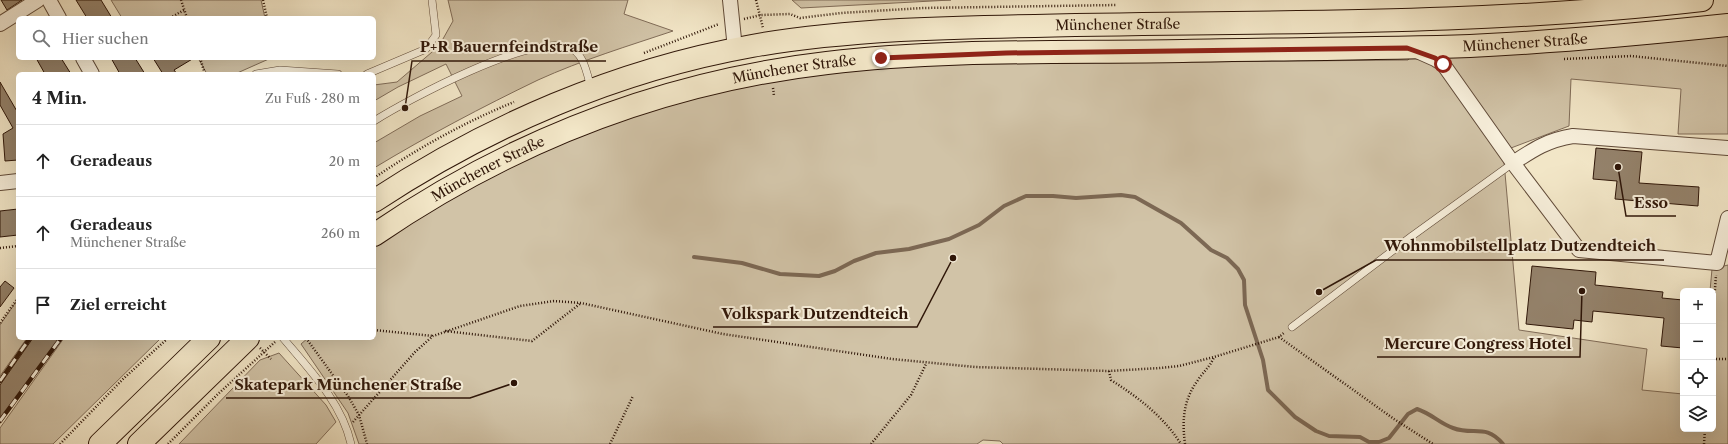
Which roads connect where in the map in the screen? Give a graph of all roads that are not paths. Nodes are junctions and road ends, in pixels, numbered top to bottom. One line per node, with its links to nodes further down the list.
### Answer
1 (38, 0): 7 (street)
2 (49, 0): 6 (street)
3 (432, 0): 15 (lane)
4 (730, 0): 10 (street)
5 (1702, 0): 10 (main road, Münchener Straße)
6 (58, 16)
7 (0, 24)
8 (1728, 24): 9 (main road, Münchener Straße)
9 (1407, 48): 16 (main road, Münchener Straße); 20 (street)
10 (735, 49): 16 (main road); 17 (main road, Münchener Straße)
11 (84, 60): 12 (street)
12 (91, 72)
13 (268, 72): 14 (lane)
14 (309, 72)
15 (373, 72)
16 (736, 78): 25 (main road, Münchener Straße)
17 (592, 90): 18 (lane); 23 (main road, Münchener Straße)
18 (376, 120)
19 (1728, 148): 20 (street)
20 (1513, 163): 24 (street); 26 (lane)
21 (16, 181): 22 (street)
22 (0, 183)
23 (376, 200)
24 (1728, 218)
25 (376, 234)
26 (1292, 327)
27 (207, 340): 30 (main road)
28 (246, 340): 31 (main road)
29 (285, 340): 32 (lane)
30 (100, 444)
31 (139, 444)
32 (351, 444)

